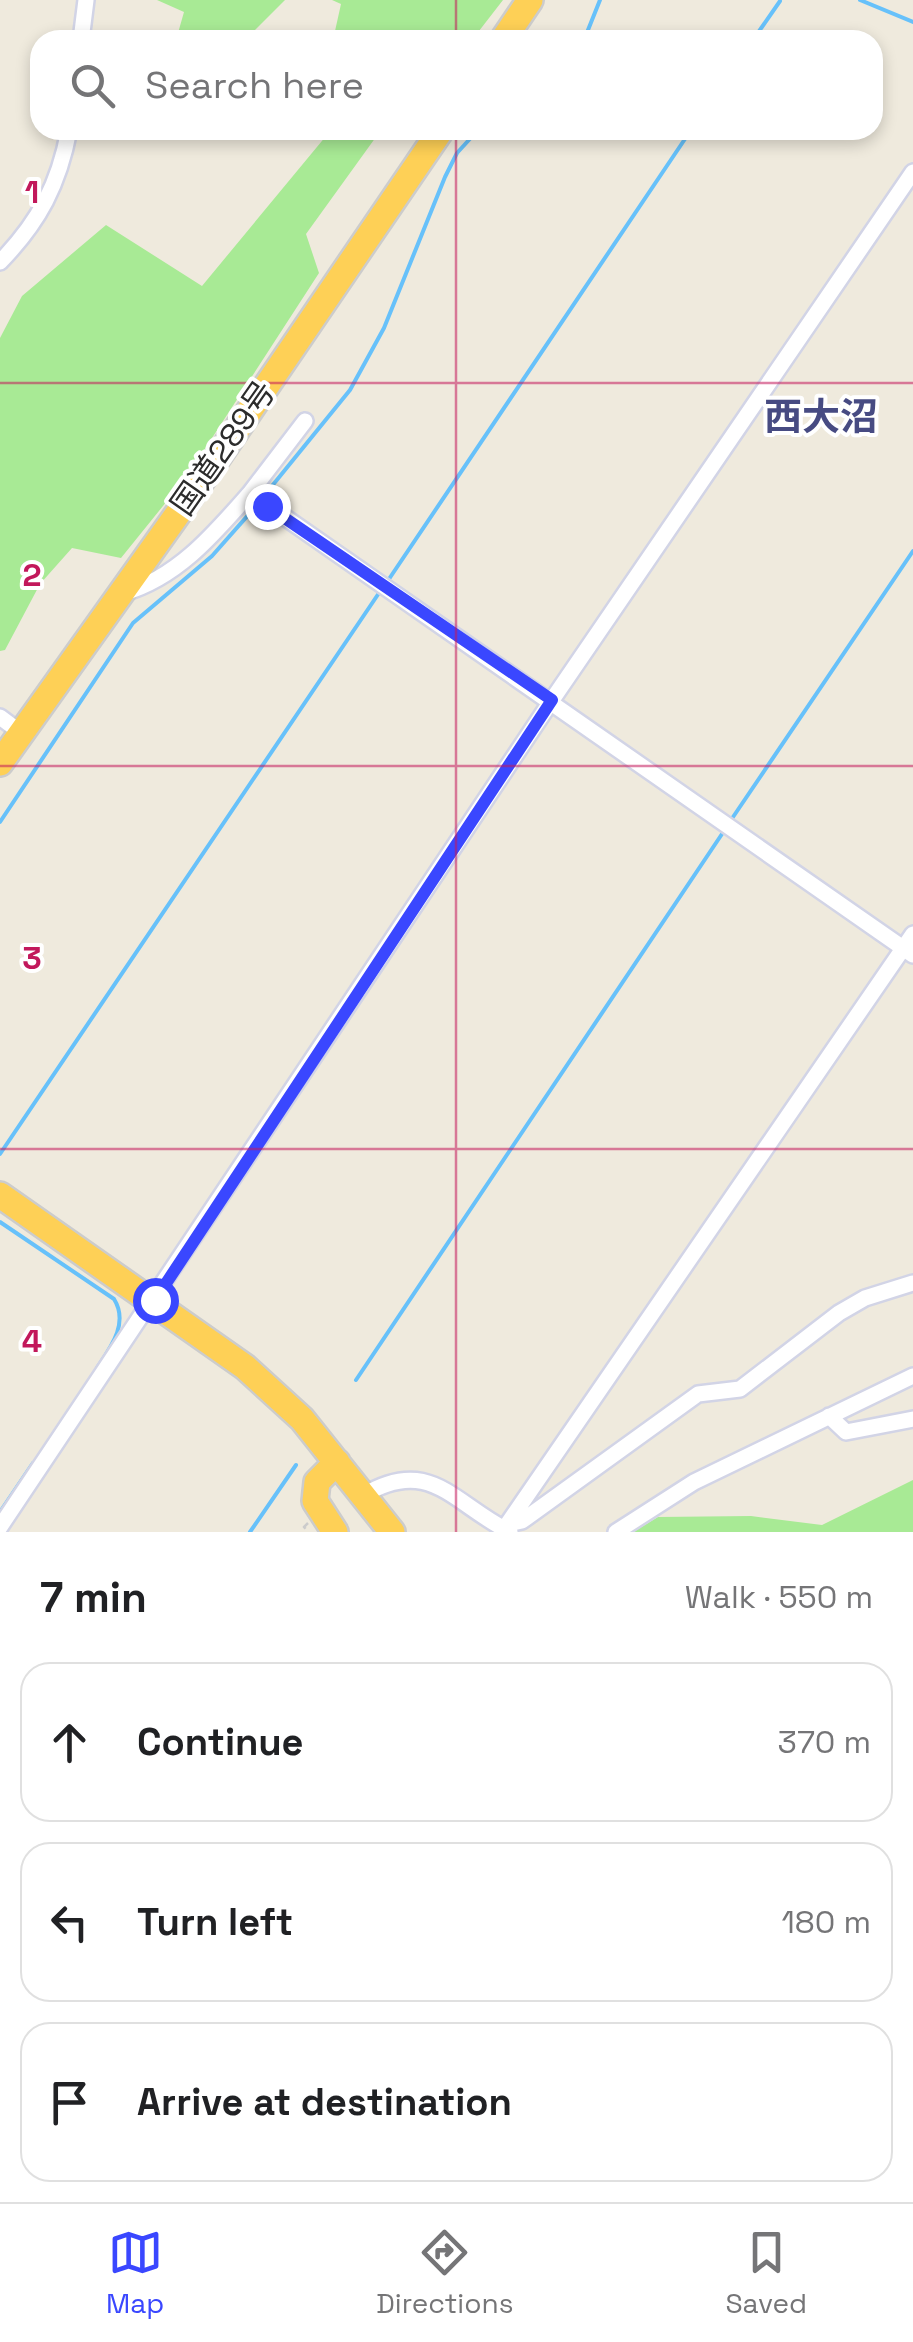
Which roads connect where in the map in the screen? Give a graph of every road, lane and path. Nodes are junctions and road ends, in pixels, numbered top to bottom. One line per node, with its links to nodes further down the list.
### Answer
1 (86, 0): 3 (street)
2 (530, 0): 4 (highway)
3 (82, 30)
4 (510, 30)
5 (67, 140): 8 (street)
6 (434, 140): 11 (highway, 国道289号)
7 (913, 172): 12 (street)
8 (0, 262)
9 (305, 421): 10 (street)
10 (250, 493): 11 (street); 12 (street)
11 (116, 596): 13 (highway, 国道289号)
12 (552, 700): 15 (street); 18 (street)
13 (10, 725): 14 (highway, 国道289号)
14 (0, 763)
15 (910, 945): 25 (street)
16 (0, 1195): 18 (highway)
17 (913, 1283): 25 (street)
18 (155, 1300): 22 (highway); 24 (street)
19 (913, 1376): 20 (street)
20 (830, 1416): 21 (street); 28 (street)
21 (913, 1419)
22 (336, 1462): 23 (highway); 26 (highway)
23 (362, 1496): 25 (street); 27 (highway)
24 (0, 1527)
25 (507, 1529)
26 (335, 1532)
27 (392, 1532)
28 (616, 1532)

